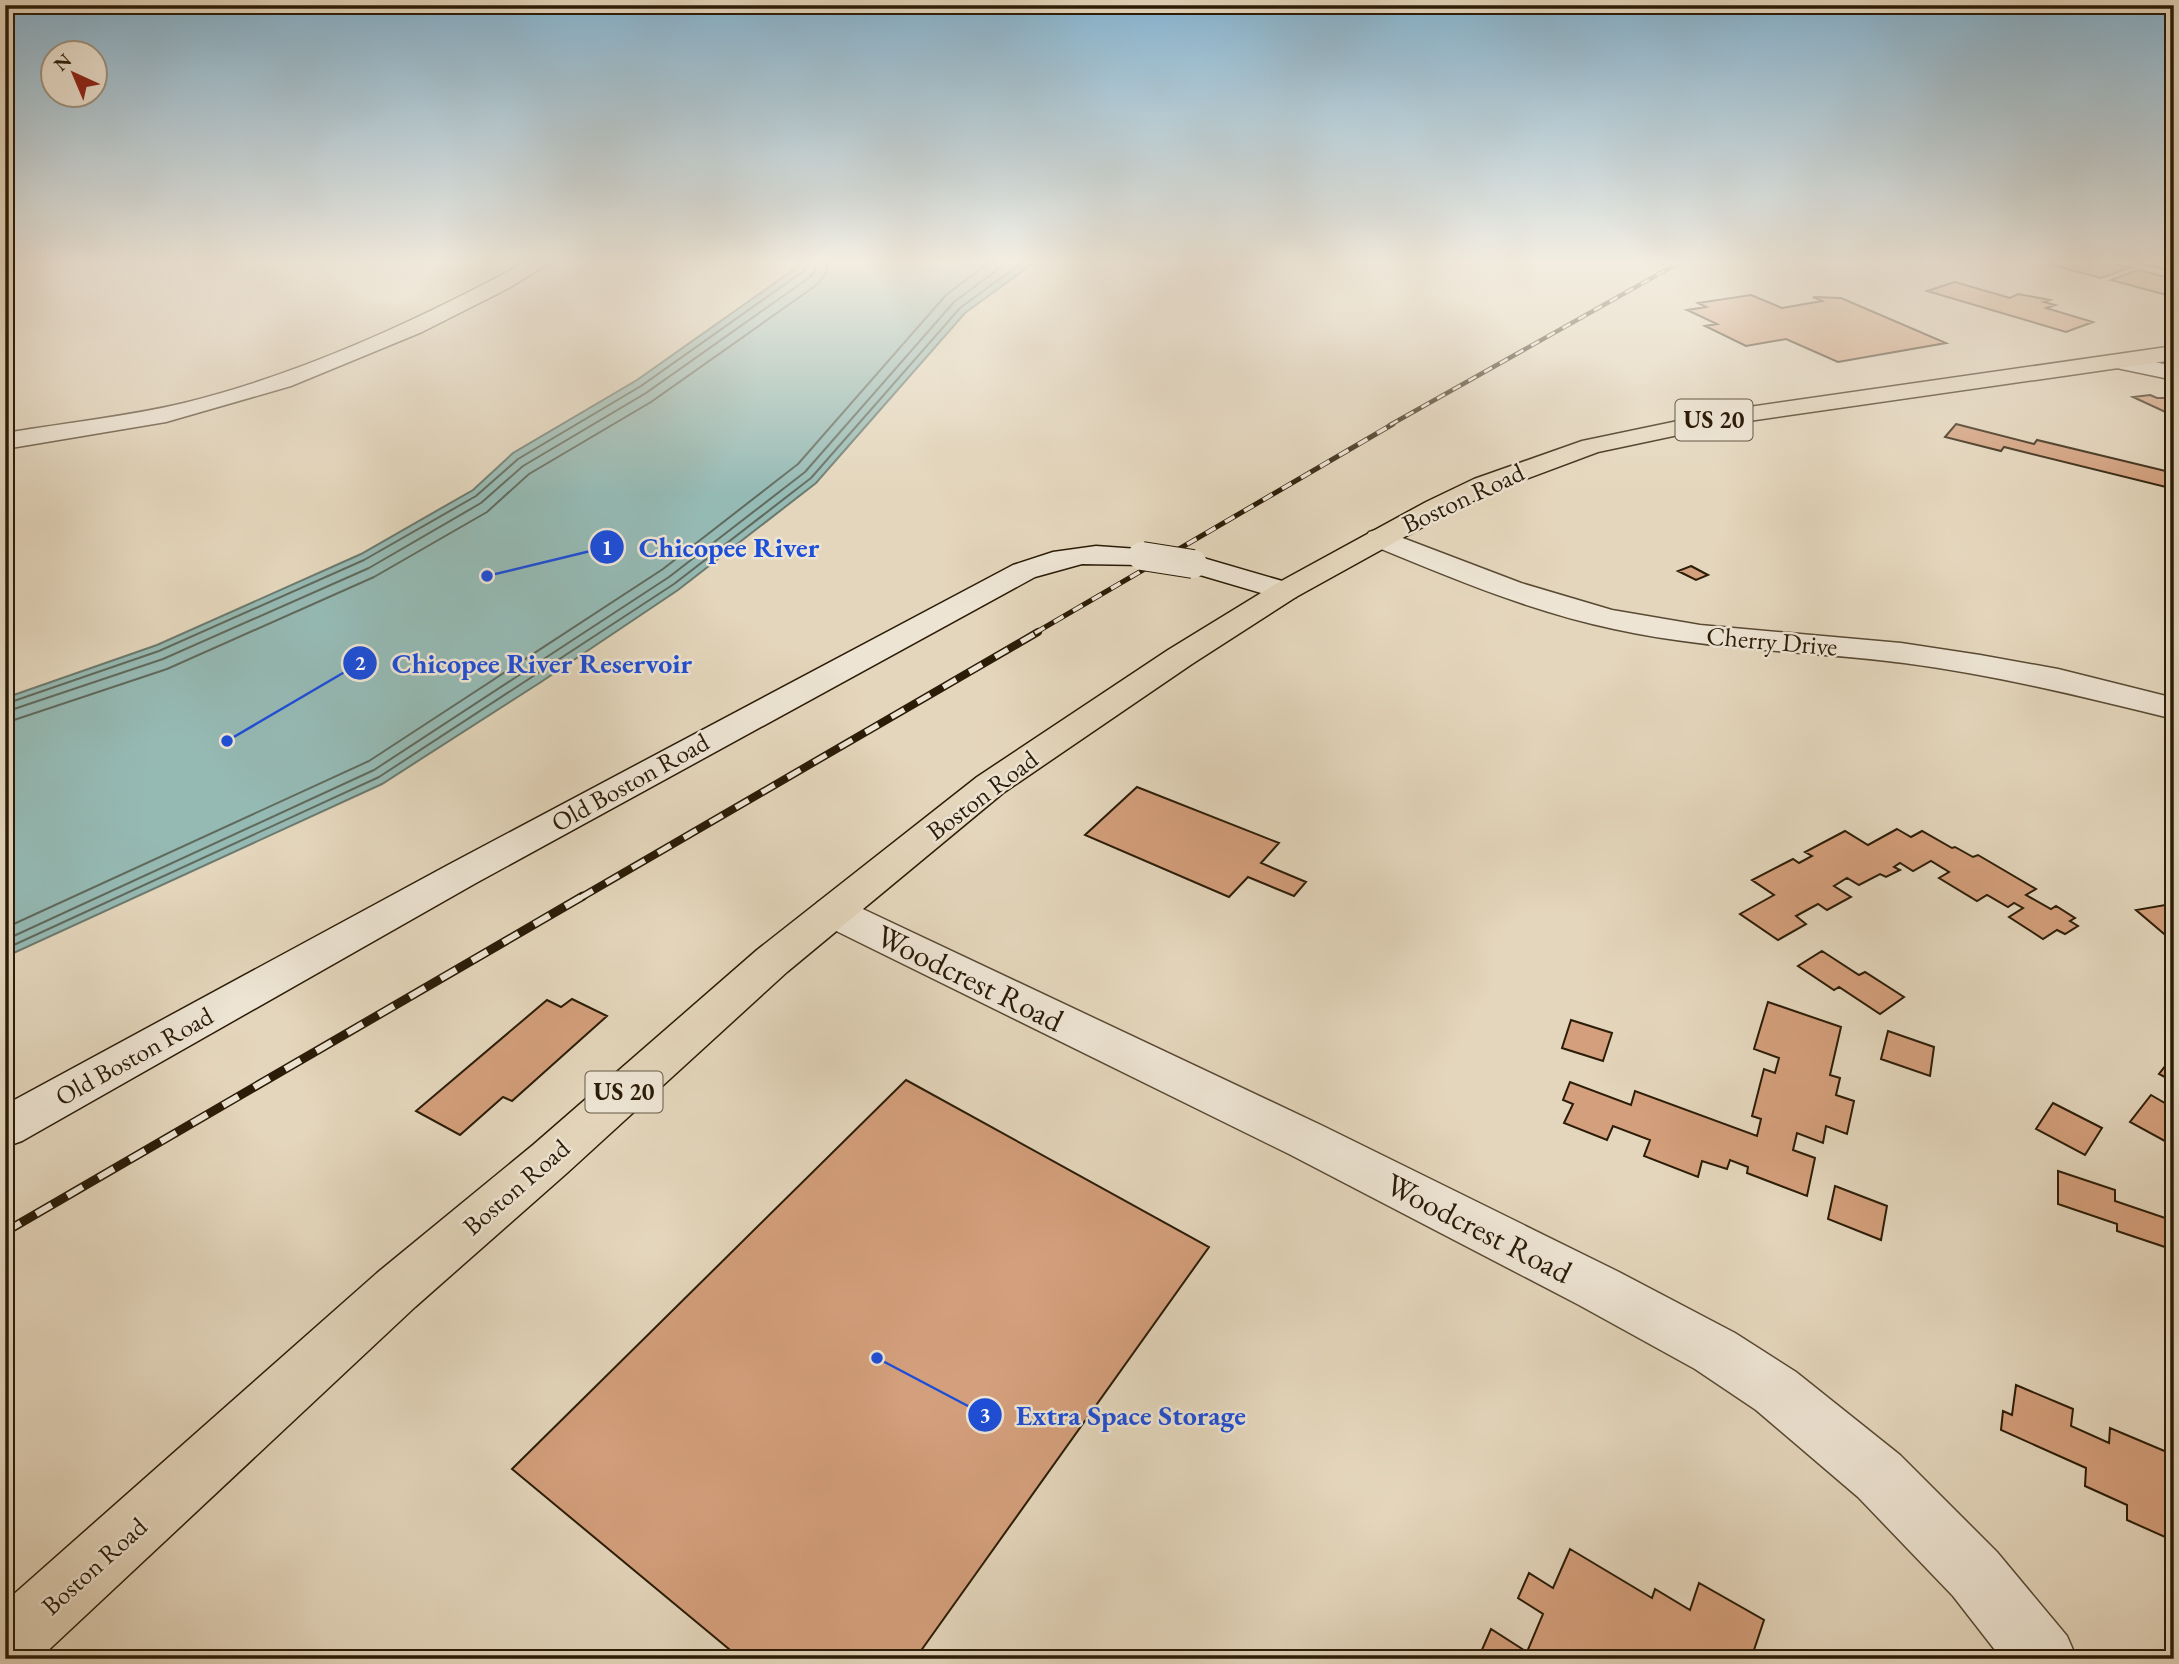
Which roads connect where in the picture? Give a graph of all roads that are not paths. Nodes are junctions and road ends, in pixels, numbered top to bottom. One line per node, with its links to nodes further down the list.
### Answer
1 (390, 339): 5 (street)
2 (2174, 353): 3 (main road, Boston Road / US 20)
3 (2120, 362): 4 (street); 6 (main road, Boston Road / US 20)
4 (2174, 373)
5 (5, 441)
6 (1379, 538): 7 (main road, Boston Road / US 20); 8 (street, Cherry Drive)
7 (1285, 591): 9 (main road, Boston Road / US 20); 10 (street, Old Boston Road, bridge)
8 (2174, 709)
9 (833, 912): 11 (main road, Boston Road / US 20); 12 (street, Woodcrest Road)
10 (5, 1128)
11 (5, 1646)
12 (2044, 1659)

